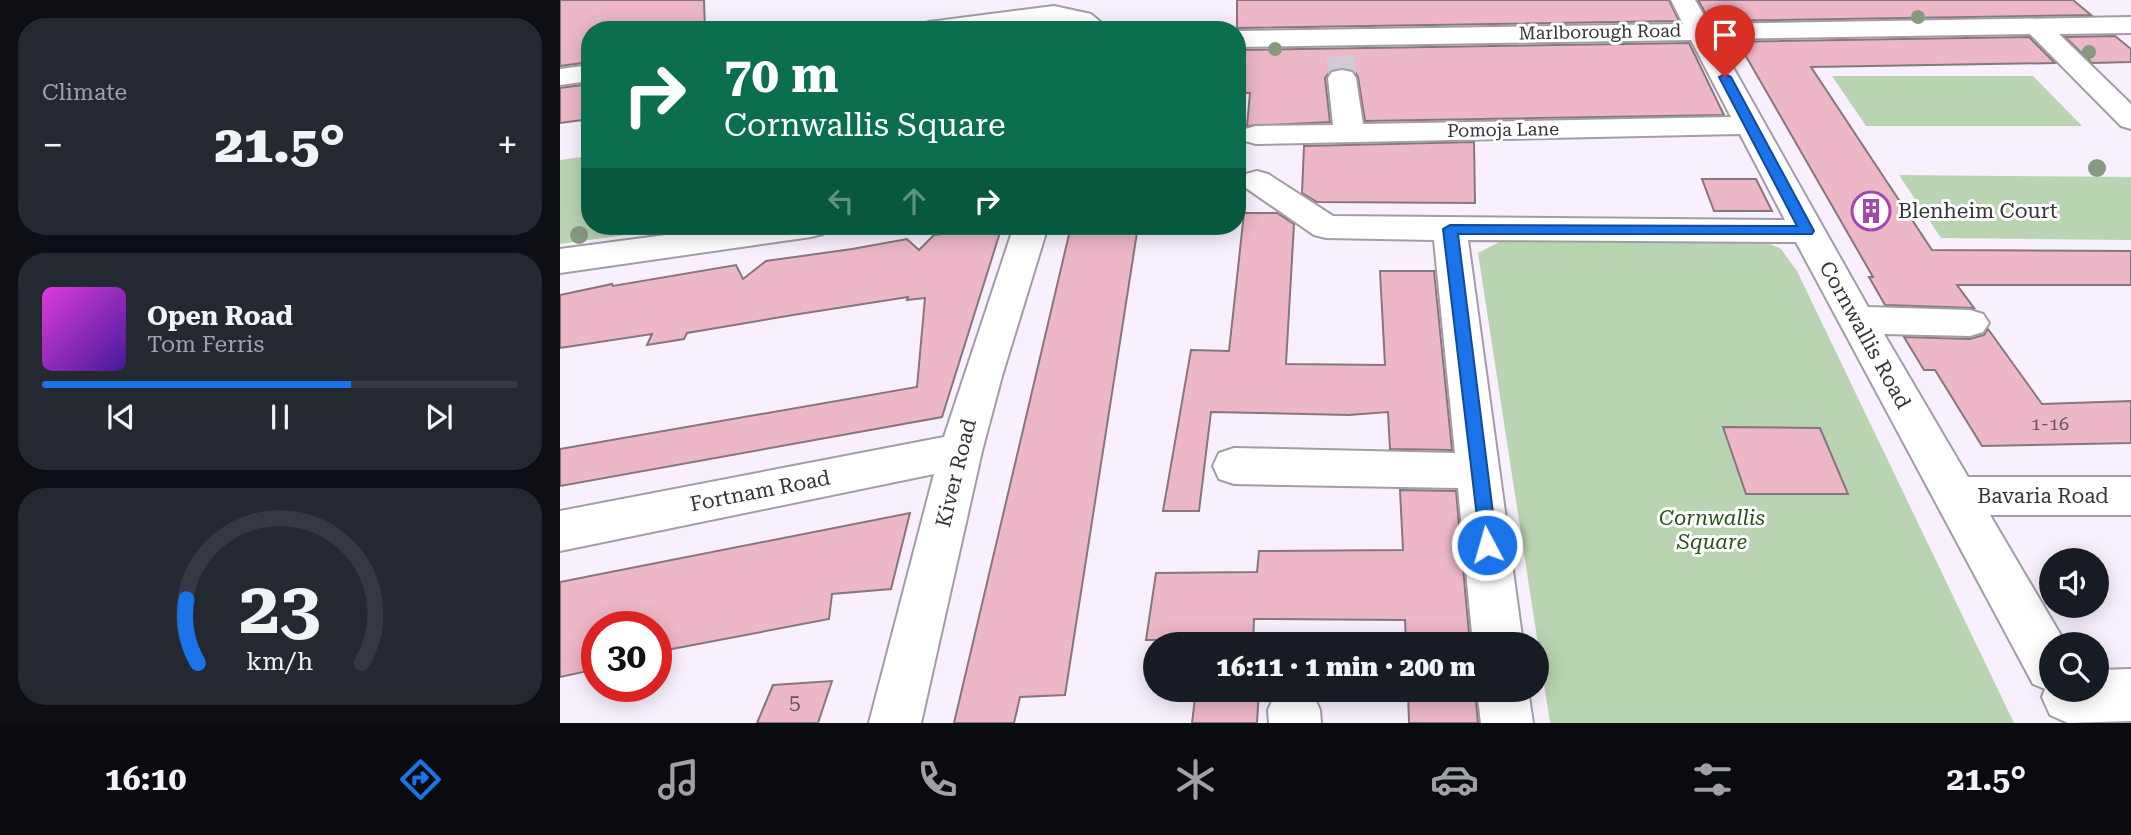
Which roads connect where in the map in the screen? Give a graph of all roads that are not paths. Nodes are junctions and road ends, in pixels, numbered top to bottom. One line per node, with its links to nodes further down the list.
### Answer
1 (2108, 0): 5 (street)
2 (1691, 15): 6 (street, Marlborough Road); 8 (street, Marlborough Road); 12 (street, Cornwallis Road)
3 (1094, 17): 4 (street)
4 (999, 21)
5 (2131, 22): 6 (street, Marlborough Road)
6 (2036, 26): 11 (street)
7 (1246, 41): 8 (street, Marlborough Road)
8 (1341, 57): 13 (street)
9 (581, 74): 10 (street)
10 (560, 77)
11 (2131, 120)
12 (1750, 125): 13 (street, Pomoja Lane); 17 (street, Cornwallis Road)
13 (1349, 133): 14 (street, Pomoja Lane)
14 (1256, 135)
15 (1257, 181): 16 (street)
16 (1450, 229): 17 (street); 25 (street)
17 (1807, 231): 21 (street, Cornwallis Road)
18 (746, 235): 20 (street)
19 (1028, 235): 23 (street, Kiver Road)
20 (560, 261)
21 (1856, 320): 22 (street); 26 (street, Cornwallis Road)
22 (1970, 323)
23 (961, 451): 28 (street, Fortnam Road); 34 (street, Kiver Road)
24 (1234, 466): 25 (street)
25 (1479, 471): 29 (street)
26 (1956, 496): 27 (street, Bavaria Road); 30 (street, Cornwallis Road)
27 (2131, 496)
28 (560, 531)
29 (1497, 632)
30 (2039, 645)
31 (2109, 695): 32 (street)
32 (2131, 695)
33 (1504, 702): 35 (street)
34 (895, 723)
35 (1507, 723)

